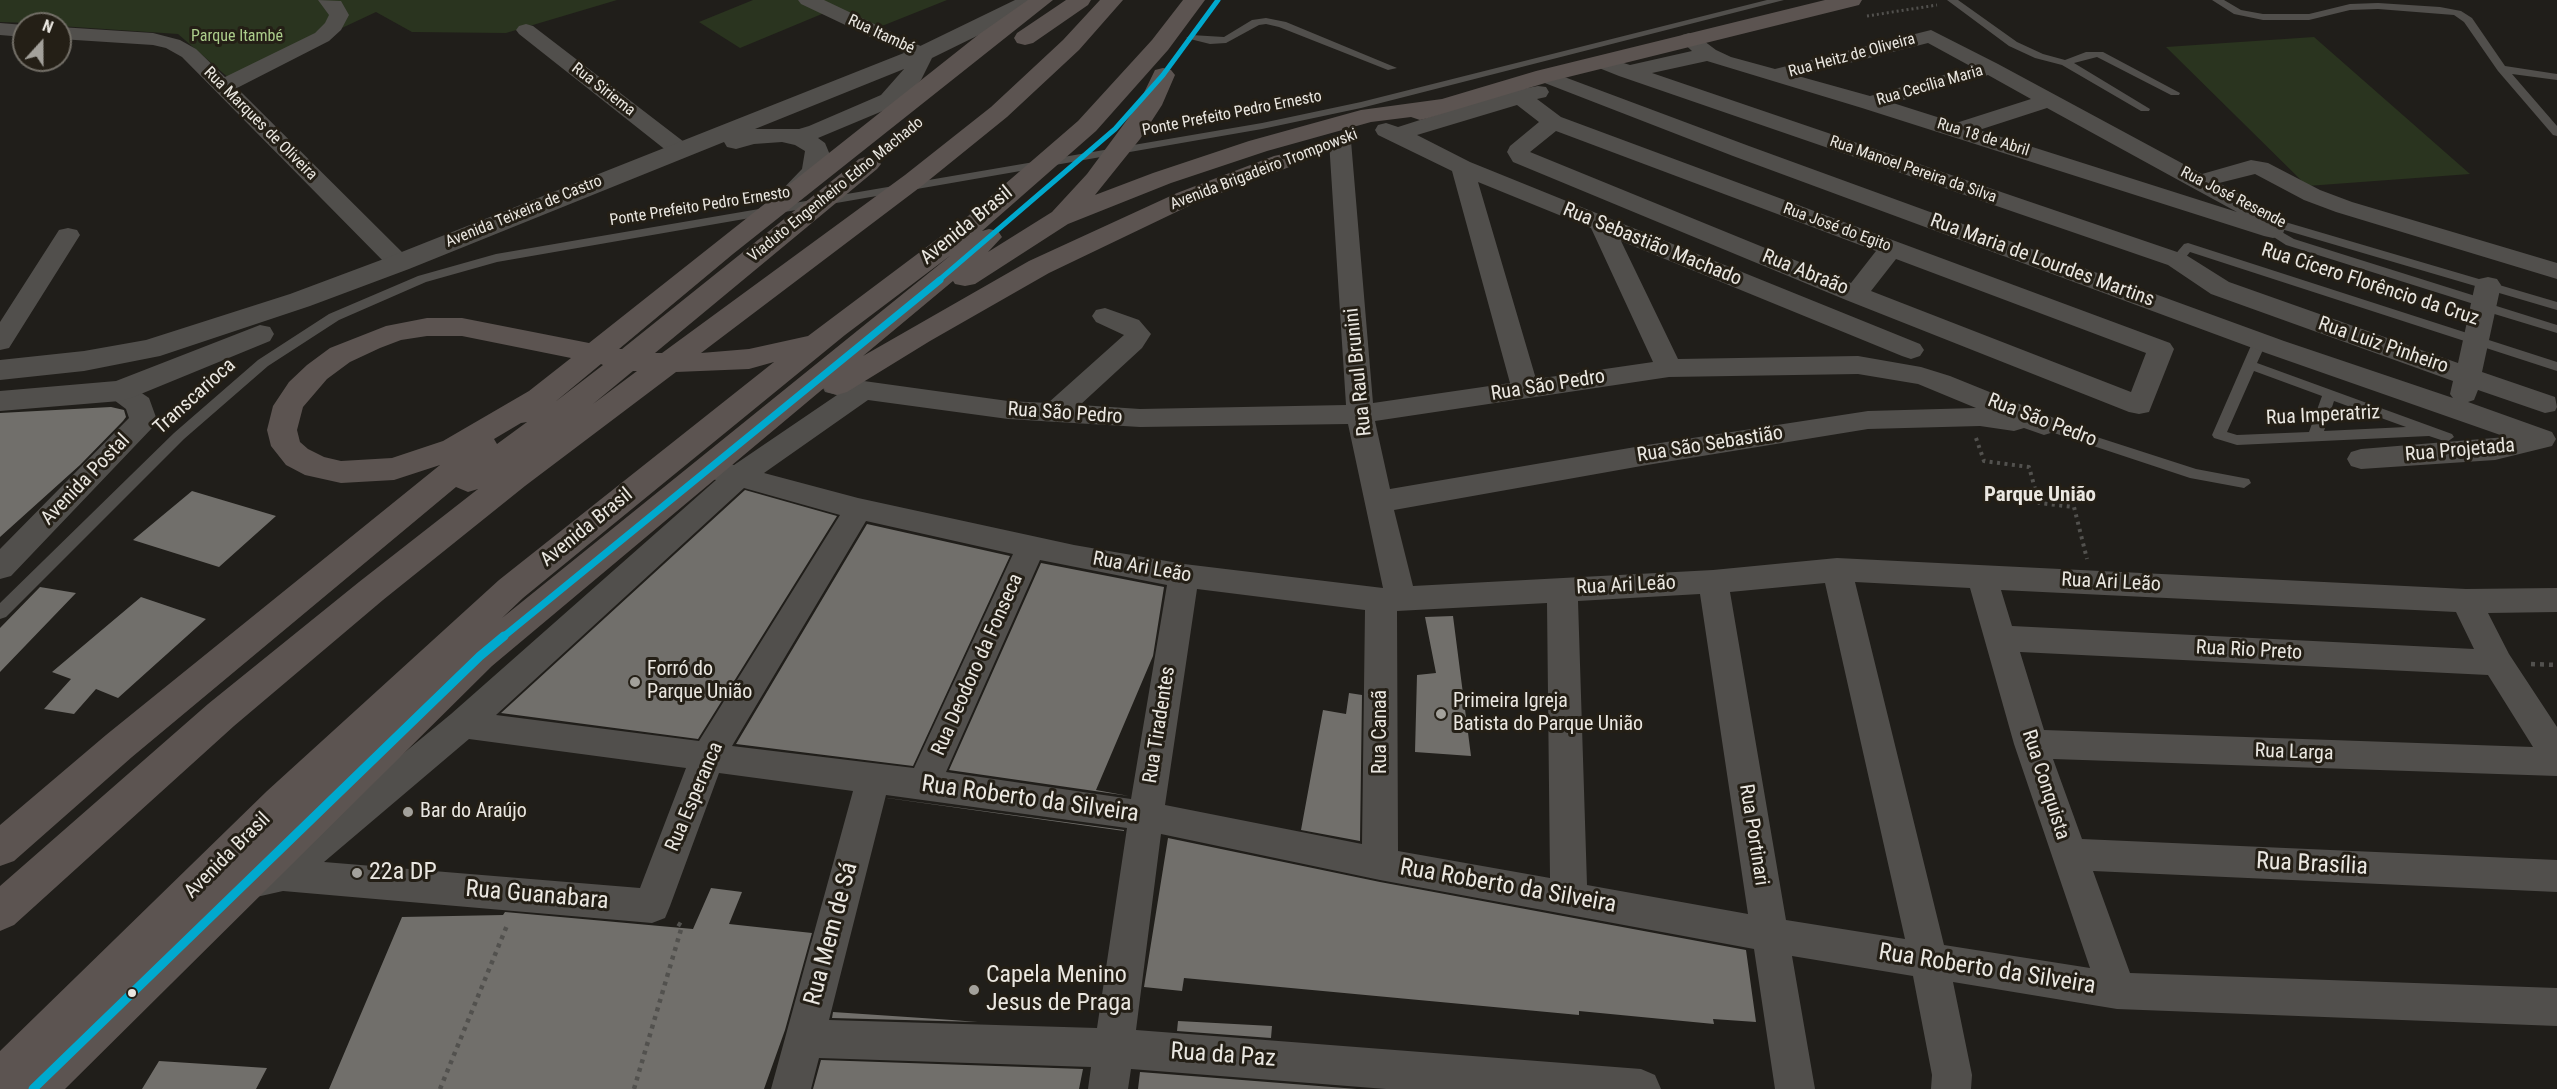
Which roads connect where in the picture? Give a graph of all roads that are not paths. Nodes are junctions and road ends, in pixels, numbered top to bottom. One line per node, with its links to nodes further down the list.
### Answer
1 (328, 0): 32 (street)
2 (808, 0): 18 (street, Rua Itambé)
3 (1032, 0): 18 (street, Avenida Teixeira de Castro)
4 (1042, 0): 51 (highway)
5 (1080, 0): 80 (highway, Viaduto Engenheiro Edno Machado)
6 (1112, 0): 130 (highway)
7 (1194, 0): 137 (highway, Avenida Brasil)
8 (1218, 0): 16 (highway, Avenida Brasil)
9 (1779, 0): 60 (lane, Ponte Prefeito Pedro Ernesto)
10 (2217, 0): 24 (lane)
11 (1948, 2): 21 (lane)
12 (1858, 8): 17 (highway, Avenida Brigadeiro Trompowski)
13 (526, 30): 47 (street, Rua Siriema)
14 (72, 34): 32 (street, Rua Marques de Oliveira)
15 (1931, 36): 23 (street, Rua José Resende); 29 (street, Rua Heitz de Oliveira)
16 (1191, 38): 22 (lane); 26 (highway, Avenida Brasil)
17 (1689, 39): 19 (street, Rua 18 de Abril); 20 (highway, Avenida Brigadeiro Trompowski)
18 (921, 54): 27 (street, Avenida Teixeira de Castro); 34 (street)
19 (1709, 54): 25 (street); 29 (street, Rua 18 de Abril)
20 (1601, 62): 25 (street, Rua Manoel Pereira da Silva); 28 (highway, Avenida Brigadeiro Trompowski)
21 (2066, 63): 33 (lane); 39 (lane)
22 (1392, 68)
23 (1991, 68): 36 (street, Rua José Resende); 37 (street, Rua Cecília Maria)
24 (2502, 69): 30 (lane); 43 (lane)
25 (1626, 72): 31 (street); 57 (street, Rua Manoel Pereira da Silva)
26 (1163, 75): 52 (highway); 95 (highway, Avenida Brasil)
27 (866, 76): 34 (street); 47 (street, Avenida Teixeira de Castro)
28 (1544, 76): 31 (street, Rua Maria de Lourdes Martins); 38 (highway, Avenida Brigadeiro Trompowski)
29 (1774, 76): 37 (street, Rua 18 de Abril)
30 (2557, 77)
31 (1569, 85): 35 (street); 66 (street, Rua Maria de Lourdes Martins)
32 (224, 87): 58 (street, Rua Marques de Oliveira)
33 (2175, 93)
34 (894, 95): 45 (street)
35 (1520, 96): 40 (street, Rua José do Egito); 42 (street)
36 (2049, 100): 41 (street); 44 (street, Rua José Resende)
37 (1870, 103): 41 (street, Rua 18 de Abril)
38 (1442, 106): 42 (highway, Avenida Brigadeiro Trompowski); 52 (highway)
39 (2145, 109)
40 (1553, 122): 56 (street, Rua José do Egito); 62 (street, Rua Abraão)
41 (1958, 130): 48 (street, Rua 18 de Abril)
42 (1387, 131): 46 (highway, Avenida Brigadeiro Trompowski); 49 (street, Rua Sebastião Machado)
43 (2557, 133)
44 (2111, 134): 48 (street); 50 (street, Rua José Resende)
45 (784, 135): 51 (street, Avenida Teixeira de Castro); 79 (street, Avenida Teixeira de Castro)
46 (1340, 141): 77 (highway, Avenida Brigadeiro Trompowski); 88 (street, Rua Raul Brunini)
47 (680, 150): 58 (street, Avenida Teixeira de Castro)
48 (2048, 158): 54 (street, Rua 18 de Abril)
49 (1462, 167): 53 (street, Rua Sebastião Machado); 78 (street)
50 (2199, 182): 54 (street, Rua José Resende); 59 (street)
51 (781, 204): 82 (highway)
52 (1059, 218): 82 (highway)
53 (1601, 224): 71 (street, Rua Sebastião Machado); 74 (street)
54 (2274, 227): 63 (lane, Rua José Resende); 63 (lane)
55 (68, 235): 70 (street)
56 (1892, 248): 62 (street); 85 (street, Rua José do Egito)
57 (2177, 260): 61 (street, Rua Manoel Pereira da Silva); 68 (lane, Rua Cícero Florêncio da Cruz)
58 (399, 263): 75 (street, Avenida Teixeira de Castro)
59 (2557, 271)
60 (422, 279): 109 (lane, Transcarioca)
61 (2220, 288): 66 (street); 76 (street, Rua Luiz Pinheiro)
62 (1855, 294): 85 (street, Rua Abraão)
63 (2485, 298): 64 (lane, Rua José Resende); 67 (lane); 68 (street)
64 (2557, 306)
65 (1105, 315): 87 (street)
66 (2207, 322): 69 (street, Rua Maria de Lourdes Martins)
67 (2557, 329)
68 (2476, 340): 73 (lane, Rua Cícero Florêncio da Cruz); 76 (street)
69 (2260, 341): 72 (lane); 86 (street, Rua Maria de Lourdes Martins)
70 (0, 342)
71 (1911, 350)
72 (2250, 365): 81 (lane); 91 (lane, Rua Imperatriz)
73 (2557, 367)
74 (1669, 368): 78 (street, Rua São Pedro); 89 (street, Rua São Pedro)
75 (0, 370)
76 (2468, 376): 84 (street, Rua Luiz Pinheiro); 86 (street)
77 (849, 389): 87 (street, Rua São Pedro); 95 (street, Avenida Brasil)
78 (1525, 389): 88 (street, Rua São Pedro)
79 (120, 391): 83 (street, Avenida Teixeira de Castro); 100 (street, Avenida Postal)
80 (588, 391): 114 (highway); 127 (highway)
81 (2329, 394): 90 (lane); 91 (lane)
82 (538, 399): 114 (highway)
83 (0, 401)
84 (2545, 404)
85 (2139, 405)
86 (2456, 408): 93 (street, Rua Maria de Lourdes Martins)
87 (1054, 413): 88 (street, Rua São Pedro)
88 (1360, 414): 97 (street, Rua Raul Brunini)
89 (2044, 425): 96 (lane, Rua São Pedro); 97 (street, Rua São Sebastião)
90 (2429, 431): 91 (lane, Rua Imperatriz); 92 (lane)
91 (2315, 436)
92 (2447, 437)
93 (2549, 437): 94 (street, Rua Projetada)
94 (2361, 459)
95 (723, 466): 98 (street, Rua Ari Leão); 112 (street, Avenida Brasil); 126 (highway, Avenida Brasil)
96 (2244, 483)
97 (1378, 502): 106 (street, Rua Raul Brunini)
98 (858, 508): 99 (street, Rua Ari Leão); 116 (street, Rua Esperanca)
99 (1031, 547): 102 (street, Rua Ari Leão); 119 (street, Rua Deodoro da Fonseca)
100 (0, 568)
101 (1837, 570): 103 (street, Rua Ari Leão); 104 (street, Rua Ari Leão); 132 (street)
102 (1184, 576): 106 (street, Rua Ari Leão); 120 (street, Rua Tiradentes)
103 (1982, 576): 108 (street, Rua Ari Leão); 110 (street, Rua Conquista)
104 (1713, 582): 105 (street, Rua Ari Leão); 131 (street, Rua Portinari)
105 (1562, 590): 106 (street, Rua Ari Leão); 128 (street)
106 (1391, 600): 123 (street, Rua Canaã)
107 (2557, 600): 108 (street, Rua Ari Leão)
108 (2466, 602): 111 (street)
109 (0, 613)
110 (2000, 638): 111 (street, Rua Rio Preto); 113 (street, Rua Conquista)
111 (2498, 663): 115 (street)
112 (463, 724): 116 (street, Rua Roberto da Silveira); 124 (street, Avenida Brasil)
113 (2031, 744): 117 (street, Rua Larga); 122 (street, Rua Conquista)
114 (119, 746): 121 (highway)
115 (2557, 755)
116 (707, 758): 118 (street, Rua Roberto da Silveira); 129 (street, Rua Esperanca)
117 (2557, 762)
118 (873, 779): 119 (street, Rua Roberto da Silveira); 135 (street, Rua Mem de Sá)
119 (924, 784): 120 (street, Rua Roberto da Silveira)
120 (1146, 816): 123 (street, Rua Roberto da Silveira); 136 (street, Rua Tiradentes)
121 (0, 849)
122 (2068, 854): 125 (street, Rua Brasília); 133 (street, Rua Conquista)
123 (1380, 864): 128 (street, Rua Roberto da Silveira)
124 (283, 874): 126 (street, Rua Guanabara); 129 (street, Rua Guanabara)
125 (2557, 876)
126 (243, 884): 138 (highway, Avenida Brasil)
127 (0, 888)
128 (1569, 898): 131 (street, Rua Roberto da Silveira)
129 (651, 906)
130 (0, 912)
131 (1769, 935): 132 (street, Rua Roberto da Silveira); 142 (street, Rua Portinari)
132 (1929, 960): 133 (street, Rua Roberto da Silveira); 143 (street)
133 (2117, 991): 134 (street, Rua Roberto da Silveira)
134 (2557, 1007)
135 (804, 1038): 136 (street, Rua da Paz); 139 (street, Rua Mem de Sá)
136 (1112, 1048): 140 (street, Rua Tiradentes); 141 (street, Rua da Paz)
137 (0, 1082)
138 (33, 1089)
139 (791, 1089)
140 (1108, 1089)
141 (1641, 1089)
142 (1795, 1089)
143 (1951, 1089)

